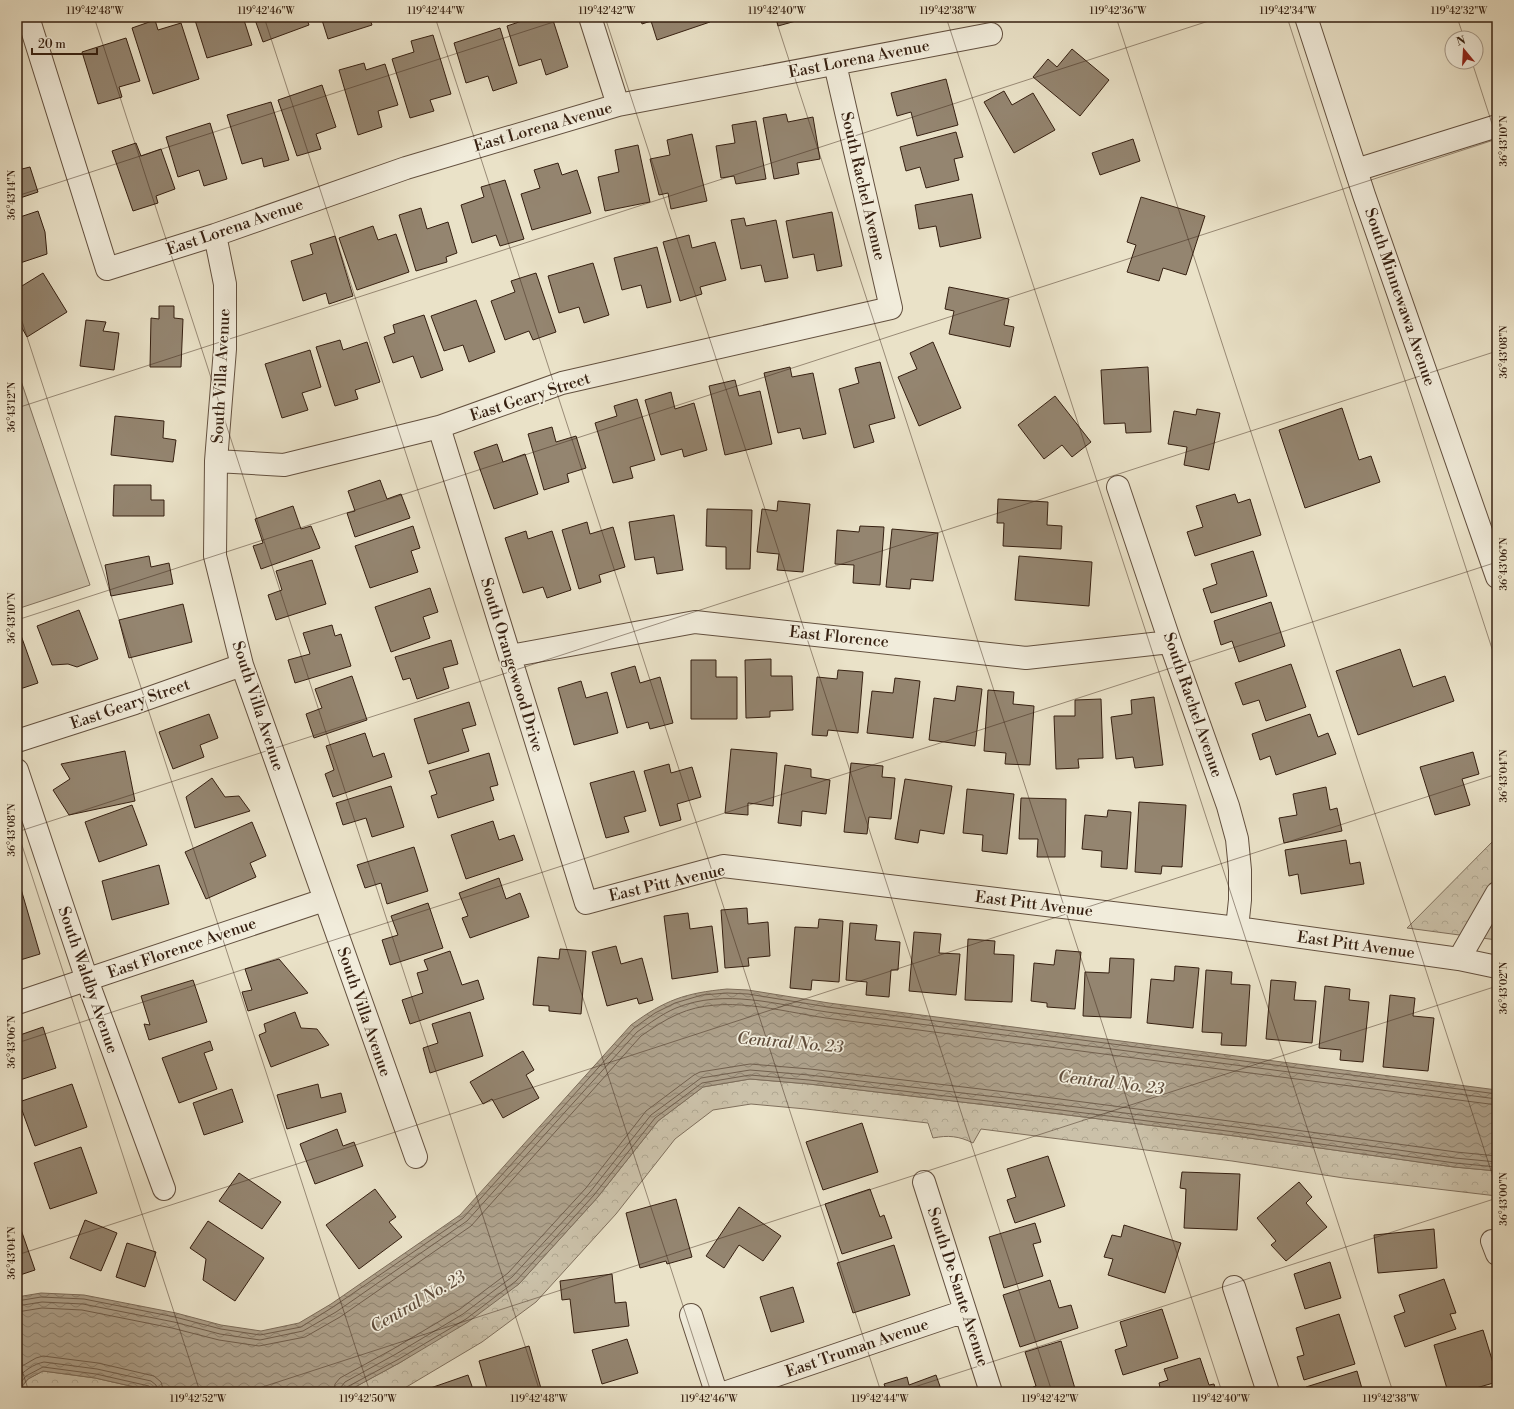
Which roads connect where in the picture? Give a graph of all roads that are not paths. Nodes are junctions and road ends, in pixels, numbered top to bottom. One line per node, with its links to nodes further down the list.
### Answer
1 (28, 17): 9 (street, East Lorena Avenue)
2 (590, 17): 6 (street)
3 (1306, 17): 8 (street, South Minnewawa Avenue)
4 (991, 34): 5 (street, East Lorena Avenue)
5 (834, 64): 6 (street, East Lorena Avenue); 10 (street, South Rachel Avenue)
6 (618, 105): 9 (street, East Lorena Avenue)
7 (1497, 126): 8 (street)
8 (1356, 170): 14 (street, South Minnewawa Avenue)
9 (215, 235): 12 (street, South Villa Avenue)
10 (891, 308): 11 (street, East Geary Street)
11 (439, 426): 12 (street, East Geary Street); 16 (street, South Orangewood Drive)
12 (216, 461): 17 (street, South Villa Avenue)
13 (1118, 487): 15 (street, South Rachel Avenue)
14 (1497, 577)
15 (1170, 642): 16 (street, East Florence); 23 (street, South Rachel Avenue)
16 (510, 656): 22 (street, South Orangewood Drive)
17 (242, 665): 18 (street, East Geary Street); 21 (street, South Villa Avenue)
18 (17, 741)
19 (17, 770): 26 (street, South Waldby Avenue)
20 (1497, 893): 24 (street)
21 (324, 900): 26 (street, East Florence Avenue); 28 (street, South Villa Avenue)
22 (586, 902): 23 (street, East Pitt Avenue)
23 (1237, 928): 24 (street, East Pitt Avenue)
24 (1459, 959): 25 (street, East Pitt Avenue)
25 (1491, 965)
26 (87, 980): 27 (street, East Florence Avenue); 30 (street, South Waldby Avenue)
27 (17, 1003)
28 (416, 1158)
29 (924, 1182): 32 (street, South De Sante Avenue)
30 (164, 1189)
31 (1234, 1287): 37 (street)
32 (965, 1311): 35 (street, East Truman Avenue); 36 (street, South De Sante Avenue)
33 (691, 1315): 34 (street)
34 (716, 1392)
35 (727, 1392)
36 (991, 1392)
37 (1268, 1392)

